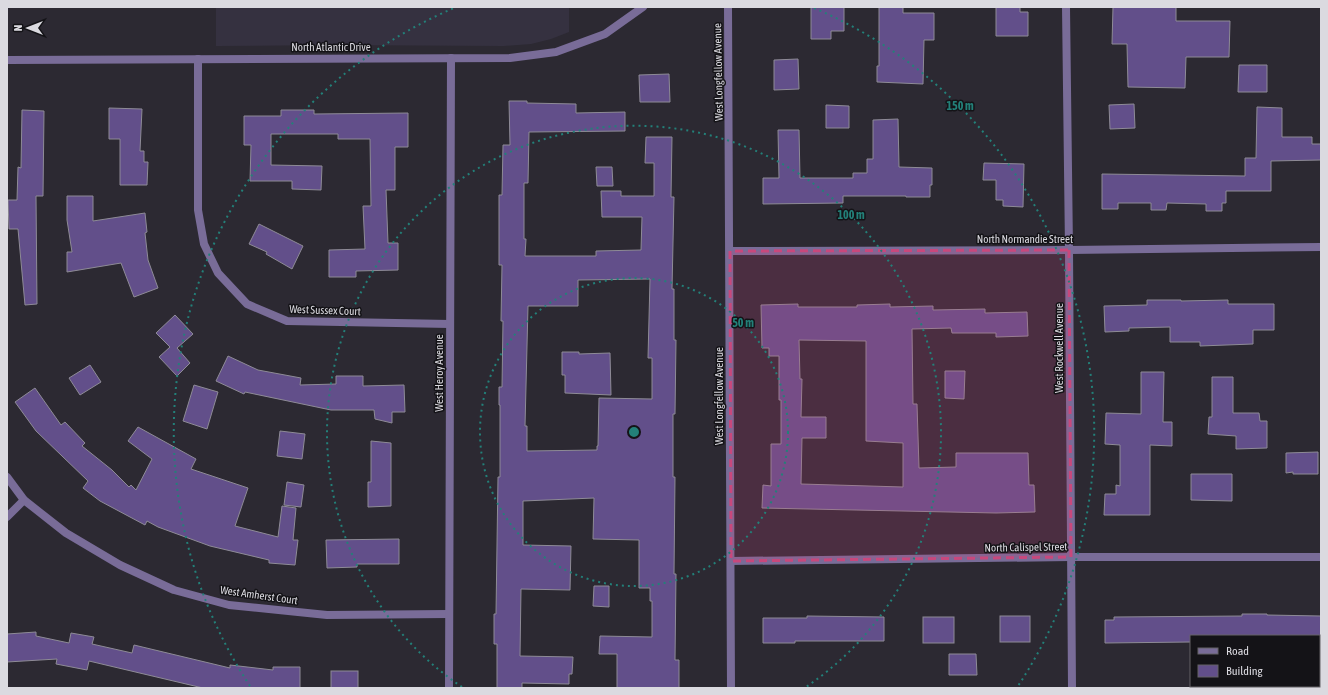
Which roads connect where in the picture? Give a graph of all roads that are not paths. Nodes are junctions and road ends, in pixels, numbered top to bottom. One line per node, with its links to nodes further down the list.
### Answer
1 (643, 7): 4 (street, North Atlantic Drive)
2 (728, 7): 9 (street, West Longfellow Avenue)
3 (1066, 7): 8 (street, West Rockwell Avenue)
4 (451, 58): 5 (street, North Atlantic Drive); 10 (street, West Heroy Avenue)
5 (198, 59): 6 (street, North Atlantic Drive); 10 (street, West Sussex Court)
6 (7, 60)
7 (1321, 247): 8 (street, North Normandie Street)
8 (1069, 250): 9 (street, North Normandie Street); 14 (street, West Rockwell Avenue)
9 (730, 252): 16 (street, West Longfellow Avenue)
10 (450, 324): 17 (street, West Heroy Avenue)
11 (7, 478): 12 (street, West Amherst Court)
12 (24, 500): 13 (street); 17 (street, West Amherst Court)
13 (7, 517)
14 (1071, 557): 15 (street, North Calispel Street); 16 (street, North Calispel Street); 20 (street, West Rockwell Avenue)
15 (1321, 557)
16 (731, 561): 19 (street, West Longfellow Avenue)
17 (449, 614): 18 (street, West Heroy Avenue)
18 (449, 688)
19 (731, 688)
20 (1072, 688)

